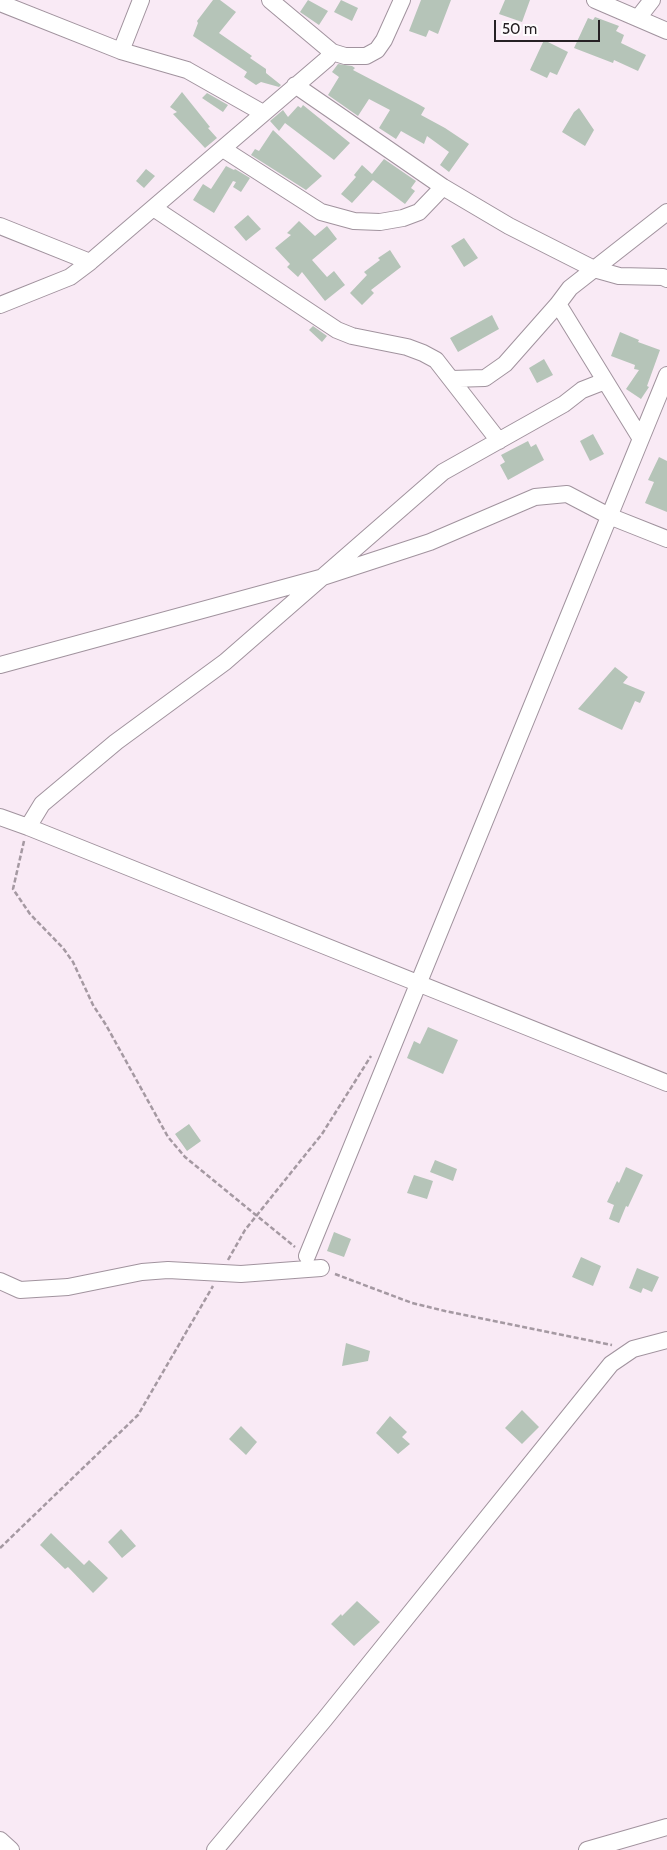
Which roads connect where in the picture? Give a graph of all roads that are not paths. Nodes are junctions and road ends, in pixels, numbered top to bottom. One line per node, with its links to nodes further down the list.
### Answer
1 (142, 0): 9 (street)
2 (270, 0): 10 (street)
3 (402, 0): 10 (street)
4 (595, 0): 7 (street)
5 (652, 0): 7 (street)
6 (0, 3): 9 (street)
7 (638, 18): 8 (street)
8 (667, 31)
9 (121, 51): 12 (street)
10 (332, 52): 11 (street)
11 (295, 85): 12 (street); 14 (street)
12 (263, 114): 13 (street)
13 (223, 149): 14 (street); 15 (street)
14 (443, 187): 19 (street)
15 (155, 209): 18 (street); 24 (street)
16 (667, 212): 19 (street)
17 (0, 226): 18 (street)
18 (90, 262): 22 (street)
19 (594, 269): 20 (street); 21 (street)
20 (667, 279)
21 (558, 304): 24 (street); 25 (street)
22 (0, 305)
23 (667, 375): 26 (street)
24 (451, 379): 27 (street)
25 (605, 381): 26 (street); 27 (street)
26 (641, 439): 28 (street)
27 (499, 441): 30 (street)
28 (609, 516): 29 (street); 30 (street); 34 (street)
29 (667, 539)
30 (320, 578): 31 (street); 33 (street)
31 (0, 665)
32 (0, 817): 33 (street)
33 (28, 827): 34 (street)
34 (418, 983): 35 (street); 36 (street)
35 (667, 1083)
36 (307, 1256)
37 (321, 1268): 38 (street)
38 (0, 1281)
39 (667, 1340): 43 (street)
40 (667, 1827): 44 (street)
41 (0, 1840): 42 (street)
42 (12, 1850)
43 (215, 1850)
44 (587, 1850)

